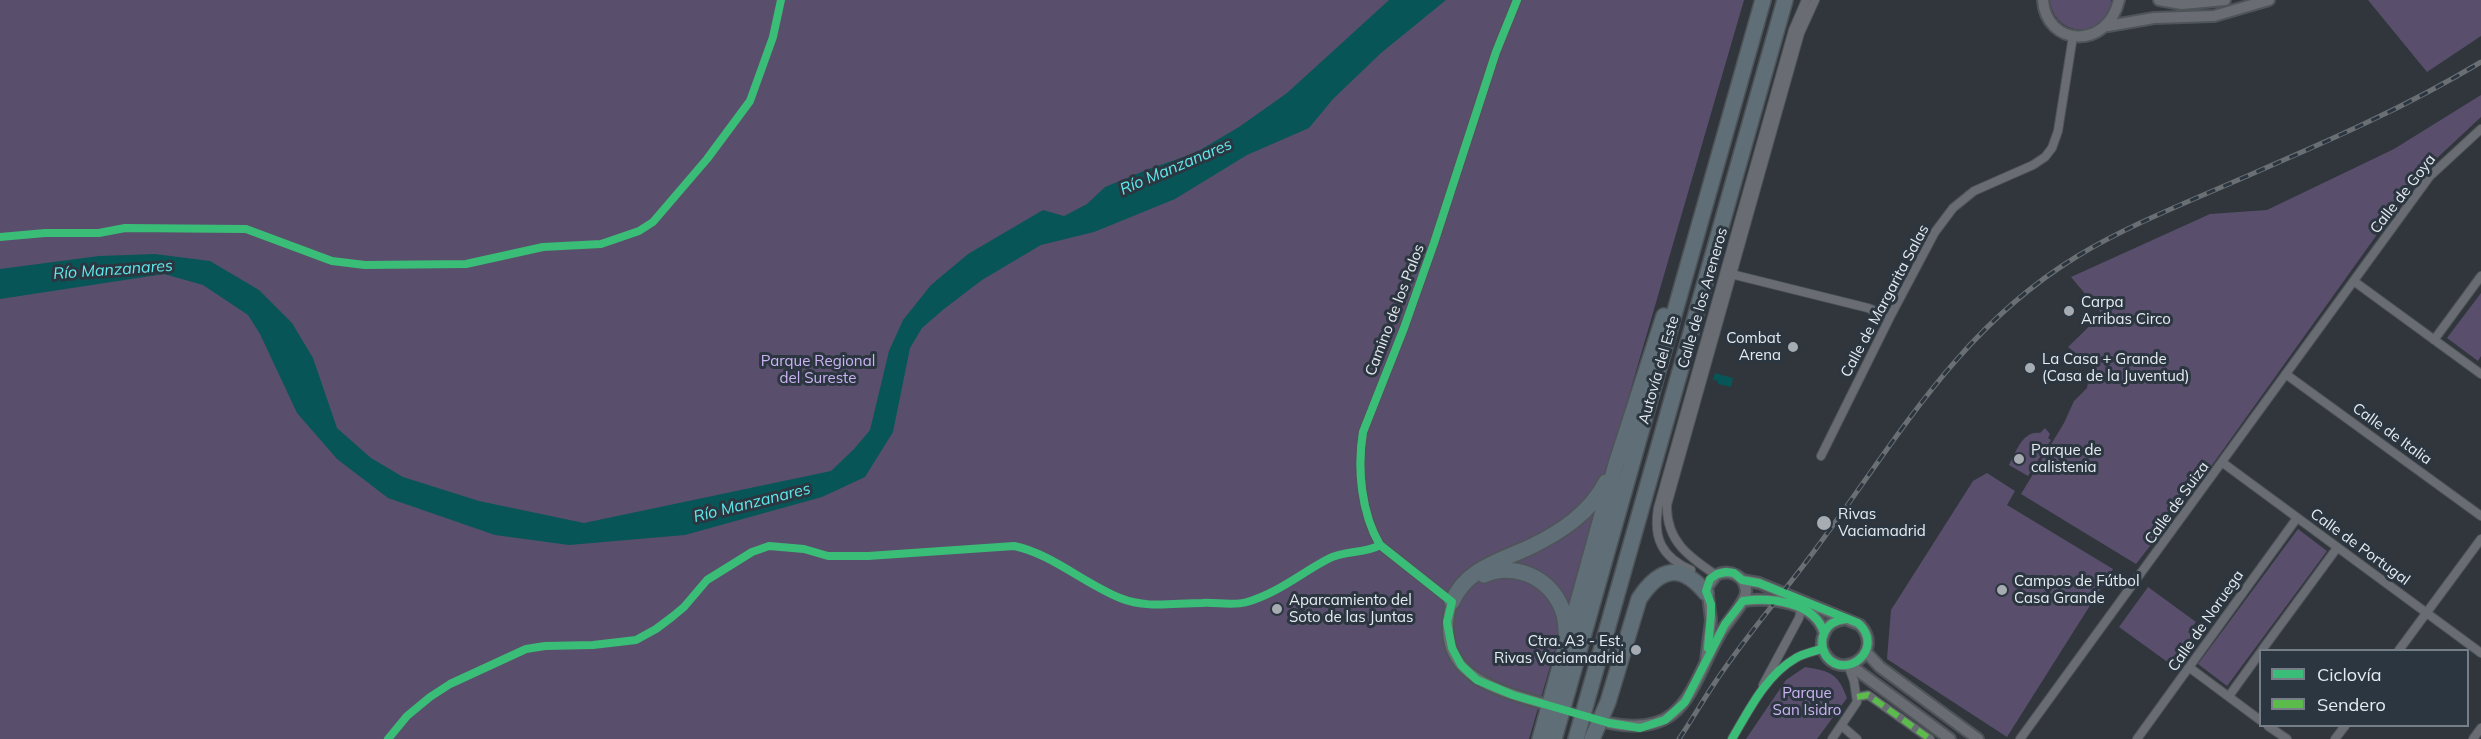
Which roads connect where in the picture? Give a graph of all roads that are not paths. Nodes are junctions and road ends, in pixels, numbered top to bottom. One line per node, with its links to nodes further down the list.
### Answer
1 (1517, 0): 32 (street, Camino de los Palos)
2 (1763, 0): 14 (highway, Autovía del Este)
3 (1785, 0): 60 (highway, Autovía del Este)
4 (1806, 0): 31 (street, Calle de los Areneros)
5 (1815, 0): 15 (street, Calle de los Areneros)
6 (2119, 0): 11 (street)
7 (2159, 0): 8 (street)
8 (2225, 0)
9 (2269, 0): 11 (street)
10 (2041, 1): 12 (street)
11 (2108, 26): 12 (street)
12 (2073, 36): 18 (street, Calle de Margarita Salas)
13 (2481, 129): 17 (street, Calle de Goya)
14 (1685, 273): 24 (highway); 59 (highway, Autovía del Este)
15 (1731, 274): 18 (street); 29 (street, Calle de los Areneros)
16 (2481, 276): 19 (street)
17 (2355, 282): 19 (street); 21 (street, Calle de Suiza)
18 (1890, 316): 22 (street, Calle de Margarita Salas)
19 (2434, 340): 20 (street)
20 (2480, 372)
21 (2287, 375): 23 (street, Calle de Suiza); 25 (street, Calle de Italia)
22 (1821, 456)
23 (2223, 463): 26 (street, Calle de Portugal); 68 (street, Calle de Suiza)
24 (1616, 464): 32 (highway); 44 (highway)
25 (2481, 516)
26 (2297, 518): 28 (street, Calle de Portugal); 47 (street, Calle de Noruega)
27 (2481, 539): 35 (street)
28 (2337, 548): 35 (street, Calle de Portugal); 39 (street)
29 (1716, 575): 30 (street); 31 (street)
30 (1742, 580): 33 (street); 36 (street)
31 (1708, 594): 33 (street); 45 (street); 61 (highway)
32 (1452, 602): 44 (highway); 51 (street)
33 (1740, 605): 34 (street); 45 (street)
34 (1801, 609): 37 (street); 48 (street)
35 (2426, 613): 40 (street); 42 (street, Calle de Portugal)
36 (1846, 619): 37 (street); 41 (street)
37 (1824, 633): 38 (street)
38 (1823, 648): 46 (street); 48 (street)
39 (2263, 649)
40 (2400, 649)
41 (1866, 652): 46 (street); 67 (street)
42 (2481, 653)
43 (2259, 655): 49 (street)
44 (1563, 657): 58 (highway)
45 (1706, 660): 53 (street)
46 (1849, 665): 50 (street); 66 (street)
47 (2190, 668): 49 (street); 69 (street, Calle de Noruega)
48 (1761, 691): 62 (street)
49 (2229, 696): 52 (street)
50 (1857, 697): 54 (street); 65 (street)
51 (1541, 703)
52 (2259, 719)
53 (1609, 723)
54 (1842, 726): 63 (street); 64 (street)
55 (2269, 727): 70 (street)
56 (2344, 727): 71 (street)
57 (2481, 728): 72 (street)
58 (1540, 739)
59 (1554, 739)
60 (1576, 739)
61 (1592, 739)
62 (1732, 739)
63 (1832, 739)
64 (1857, 739)
65 (1930, 739)
66 (1950, 739)
67 (1978, 739)
68 (2020, 739)
69 (2137, 739)
70 (2287, 739)
71 (2335, 739)
72 (2473, 739)

